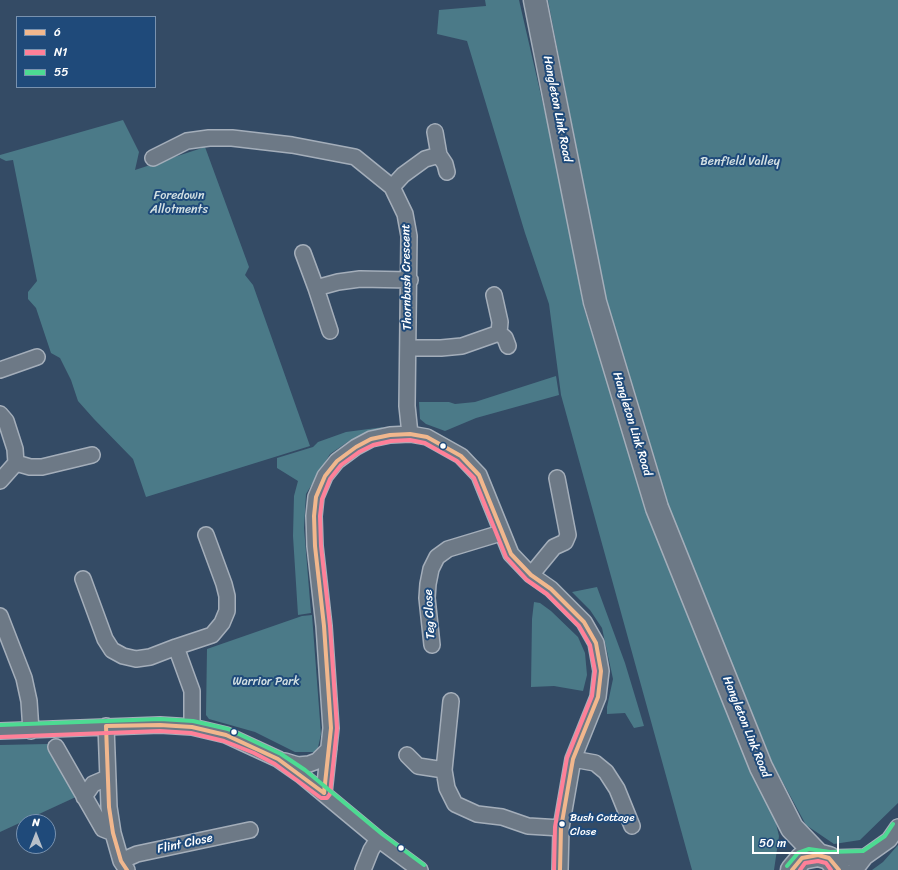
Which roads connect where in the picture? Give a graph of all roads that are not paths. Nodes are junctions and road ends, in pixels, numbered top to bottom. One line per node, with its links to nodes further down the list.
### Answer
1 (535, 0): 47 (highway, Hangleton Link Road)
2 (435, 132): 3 (street)
3 (439, 155): 5 (street); 6 (street)
4 (154, 158): 6 (street, Thornbush Crescent)
5 (447, 172)
6 (392, 187): 8 (street, Thornbush Crescent)
7 (302, 253): 9 (street)
8 (410, 280): 9 (street); 14 (street, Thornbush Crescent)
9 (316, 288): 11 (street)
10 (494, 295): 12 (street)
11 (330, 330)
12 (499, 333): 13 (street); 14 (street)
13 (508, 346)
14 (408, 348): 18 (street, Thornbush Crescent)
15 (37, 358): 16 (street)
16 (0, 370)
17 (0, 414): 20 (street)
18 (410, 434): 23 (street); 36 (street)
19 (92, 455): 20 (street)
20 (16, 464): 22 (street)
21 (557, 478): 25 (street)
22 (0, 481)
23 (501, 533): 25 (street); 28 (street, Teg Close)
24 (206, 535): 29 (street)
25 (531, 575): 39 (street)
26 (83, 579): 29 (street)
27 (0, 616): 34 (street)
28 (432, 645)
29 (176, 648): 32 (street)
30 (451, 701): 40 (street)
31 (106, 726): 32 (street); 34 (street); 41 (street)
32 (192, 727): 38 (street)
33 (0, 731): 34 (street)
34 (31, 731)
35 (56, 747): 43 (street)
36 (329, 749): 38 (street); 42 (street)
37 (407, 755): 40 (street)
38 (278, 759): 42 (street)
39 (573, 759): 44 (street); 46 (street)
40 (444, 770): 46 (street)
41 (107, 778): 43 (street); 49 (street)
42 (324, 793): 50 (street)
43 (84, 797): 49 (street)
44 (632, 826)
45 (898, 827): 51 (street)
46 (561, 828): 57 (street)
47 (792, 828): 52 (highway, Hangleton Link Road); 54 (highway, Hangleton Link Road)
48 (250, 830): 53 (street, Flint Close)
49 (113, 833): 53 (street)
50 (378, 839): 55 (street); 56 (street)
51 (865, 857): 52 (street); 58 (street)
52 (829, 861): 54 (highway)
53 (124, 865)
54 (793, 867)
55 (363, 870)
56 (420, 870)
57 (560, 870)
58 (855, 870)

